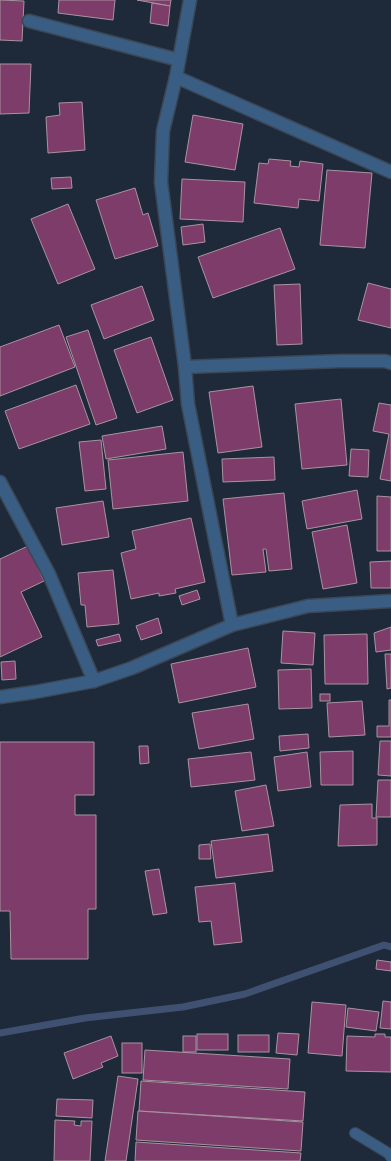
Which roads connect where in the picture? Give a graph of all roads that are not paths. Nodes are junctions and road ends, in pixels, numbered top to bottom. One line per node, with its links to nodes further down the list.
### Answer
1 (190, 0): 3 (street)
2 (29, 21): 3 (street)
3 (179, 60): 4 (street)
4 (176, 77): 5 (street); 7 (street)
5 (391, 172)
6 (391, 363): 7 (street)
7 (185, 367): 10 (street)
8 (0, 482): 11 (street)
9 (391, 601): 10 (street)
10 (232, 625): 11 (street)
11 (94, 681): 12 (street)
12 (0, 697)
13 (354, 1134): 14 (lane)
14 (391, 1157)

